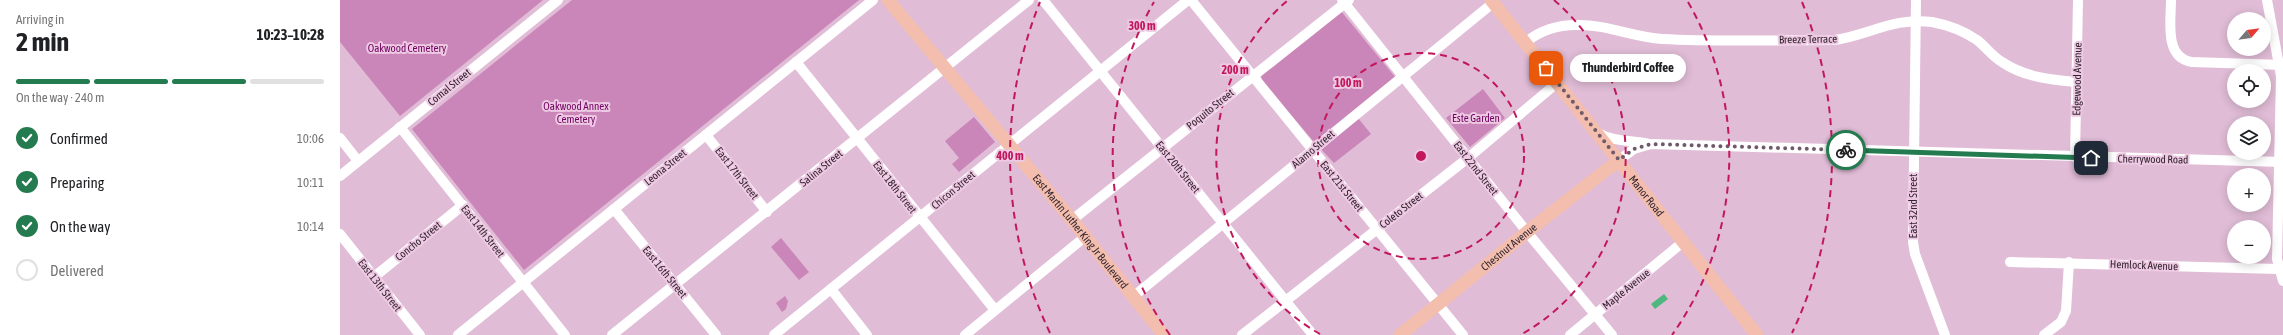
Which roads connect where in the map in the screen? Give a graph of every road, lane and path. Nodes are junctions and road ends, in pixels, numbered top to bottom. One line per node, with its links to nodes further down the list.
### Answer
1 (558, 0): 23 (street, Comal Street)
2 (873, 0): 15 (street, Leona Street)
3 (888, 0): 17 (main road, East Martin Luther King Jr Boulevard)
4 (1029, 0): 17 (street, Salina Street)
5 (1043, 0): 18 (street, East 20th Street)
6 (1190, 0): 18 (street, Chicon Street); 19 (street, East 21st Street)
7 (1916, 0): 13 (street, East 32nd Street)
8 (2078, 0): 21 (street, Edgewood Avenue)
9 (2171, 0): 16 (street)
10 (2267, 0): 16 (street)
11 (1345, 1): 19 (street, Poquito Street); 20 (street, East 22nd Street)
12 (1492, 1): 14 (main road, Manor Road); 20 (street, Alamo Street)
13 (1915, 21): 14 (street, Breeze Terrace); 21 (street, Breeze Terrace); 32 (street, East 32nd Street)
14 (1526, 42): 22 (main road, Manor Road)
15 (796, 62): 25 (street, Leona Street); 27 (street, East 18th Street)
16 (2281, 65): 37 (street)
17 (946, 68): 27 (street, Salina Street); 28 (main road, East Martin Luther King Jr Boulevard)
18 (1101, 70): 28 (street, Chicon Street); 30 (street, East 20th Street)
19 (1252, 75): 30 (street, Poquito Street); 31 (street, East 21st Street)
20 (1403, 75): 31 (street, Alamo Street); 34 (street, East 22nd Street)
21 (2077, 82): 33 (street, Edgewood Avenue)
22 (1558, 83): 24 (main road, Manor Road); 34 (street, Coleto Street)
23 (400, 127): 36 (street, Comal Street); 39 (street, East 14th Street)
24 (1598, 133): 29 (street); 35 (main road, Manor Road)
25 (706, 135): 40 (street, Leona Street); 41 (street, East 17th Street)
26 (340, 138): 36 (street)
27 (857, 139): 41 (street, Salina Street); 42 (street, East 18th Street)
28 (1009, 144): 42 (street, Chicon Street); 43 (main road, East Martin Luther King Jr Boulevard)
29 (1651, 144): 32 (street, Cherrywood Road); 35 (street, Cherrywood Road)
30 (1163, 147): 43 (street, Poquito Street); 44 (street, East 20th Street)
31 (1313, 151): 44 (street, Alamo Street); 45 (street, East 21st Street)
32 (1914, 153): 33 (street, Cherrywood Road); 79 (street, East 32nd Street)
33 (2075, 157): 37 (street, Cherrywood Road)
34 (1468, 158): 45 (street, Coleto Street); 46 (street, East 22nd Street)
35 (1619, 160): 46 (main road, Chestnut Avenue); 49 (main road, Manor Road)
36 (358, 161): 38 (street, Comal Street)
37 (2281, 162): 52 (street)
38 (340, 176)
39 (463, 205): 53 (street, Concho Street); 55 (street, East 14th Street)
40 (614, 209): 55 (street, Leona Street); 56 (street, East 16th Street)
41 (767, 212): 56 (street, Salina Street)
42 (919, 218): 57 (street, Chicon Street); 61 (street, East 18th Street)
43 (1072, 220): 48 (main road, East Martin Luther King Jr Boulevard)
44 (1223, 223): 58 (street, Alamo Street); 59 (street, East 20th Street)
45 (1377, 229): 59 (street, Coleto Street); 60 (street, East 21st Street)
46 (1527, 232): 60 (main road, Chestnut Avenue); 62 (street, East 22nd Street)
47 (340, 234): 53 (street, East 13th Street)
48 (1086, 236): 58 (main road, East Martin Luther King Jr Boulevard); 61 (street)
49 (1683, 242): 62 (street, Maple Avenue); 78 (main road, Manor Road)
50 (2010, 262): 51 (street, Hemlock Avenue)
51 (2068, 262): 52 (street, Hemlock Avenue); 80 (street)
52 (2278, 269): 54 (street)
53 (374, 277): 63 (street, East 13th Street)
54 (2283, 281)
55 (523, 283): 64 (street, Leona Street); 65 (street, East 14th Street)
56 (676, 285): 66 (street, Salina Street); 67 (street, East 16th Street)
57 (831, 289): 68 (street, Chicon Street); 69 (street)
58 (1134, 296): 71 (main road, East Martin Luther King Jr Boulevard)
59 (1285, 301): 72 (street, Coleto Street); 73 (street, East 20th Street)
60 (1438, 304): 74 (main road, Chestnut Avenue); 75 (street, East 21st Street)
61 (995, 310): 70 (street)
62 (1595, 314): 76 (street, Maple Avenue); 77 (street, East 22nd Street)
63 (420, 335)
64 (458, 335)
65 (565, 335)
66 (612, 335)
67 (716, 335)
68 (774, 335)
69 (867, 335)
70 (965, 335)
71 (1164, 335)
72 (1242, 335)
73 (1313, 335)
74 (1400, 335)
75 (1463, 335)
76 (1570, 335)
77 (1612, 335)
78 (1757, 335)
79 (1945, 335)
80 (2044, 335)

